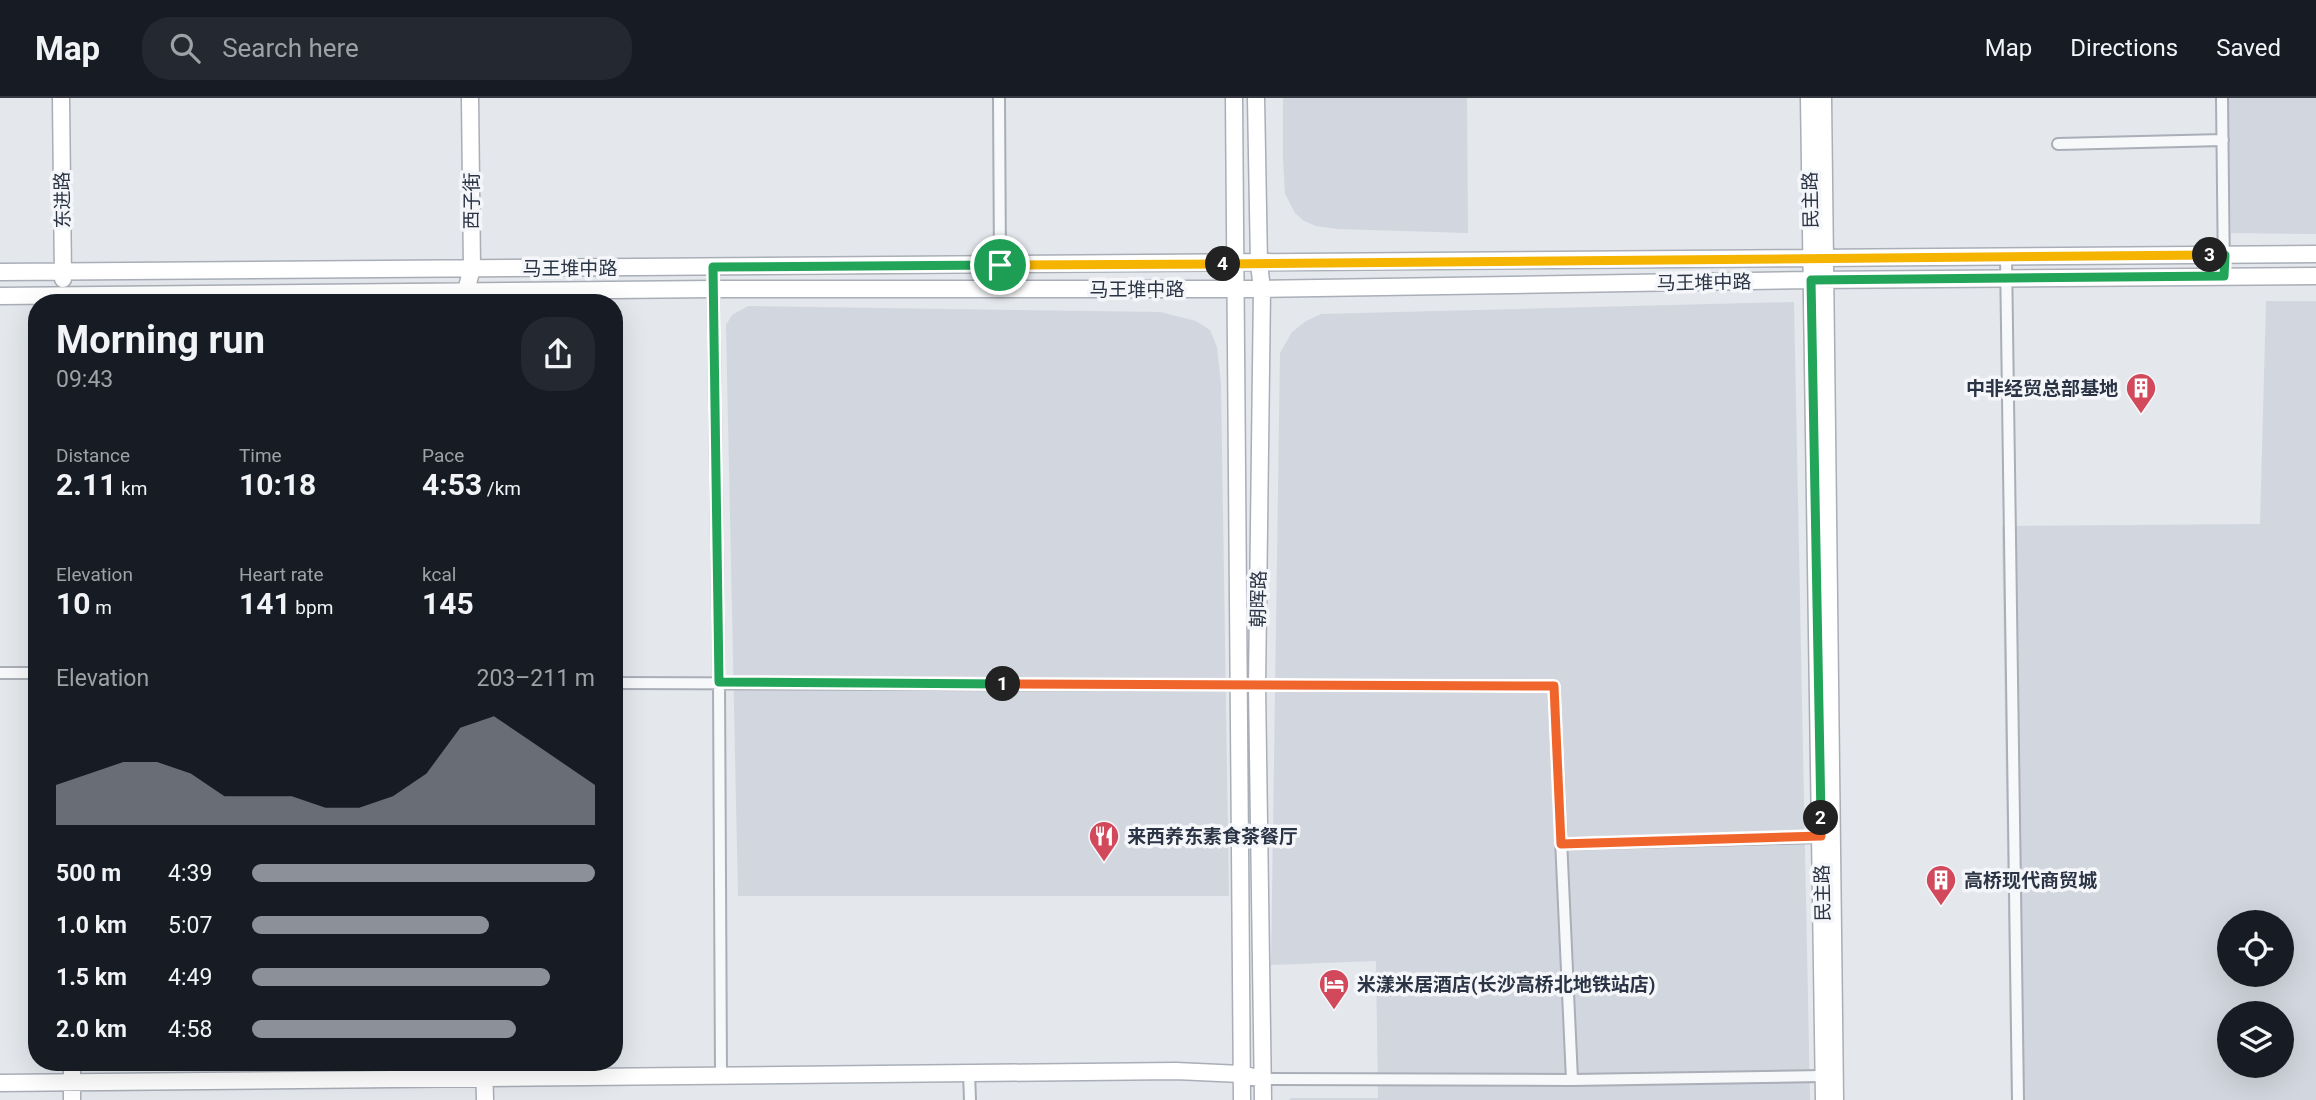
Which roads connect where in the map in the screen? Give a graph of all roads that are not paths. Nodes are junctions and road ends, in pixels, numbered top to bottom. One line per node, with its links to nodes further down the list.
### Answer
1 (61, 98): 20 (street, 东进路)
2 (470, 98): 19 (street, 西子街)
3 (999, 98): 17 (street)
4 (1234, 98): 15 (street, 朝晖路)
5 (1256, 98): 16 (street, 朝晖路)
6 (1809, 98): 14 (street, 民主路)
7 (1823, 98): 14 (street, 民主路)
8 (2222, 98): 9 (street)
9 (2223, 140): 10 (street); 12 (street)
10 (2058, 144)
11 (2316, 254): 12 (street, 马王堆中路)
12 (2225, 255): 13 (street, 马王堆中路); 22 (street)
13 (2006, 257): 14 (street, 马王堆中路); 24 (street)
14 (1818, 258): 16 (street, 马王堆中路); 25 (street, 民主路)
15 (1236, 264): 16 (street, 马王堆中路); 17 (street, 马王堆中路); 27 (street, 朝晖路)
16 (1259, 264): 28 (street, 朝晖路)
17 (1000, 265): 18 (street, 马王堆中路)
18 (713, 267): 19 (street, 马王堆中路); 26 (street)
19 (472, 269): 20 (street, 马王堆中路); 30 (street, 西子街)
20 (63, 271): 21 (street, 马王堆中路); 29 (street, 东进路)
21 (0, 272)
22 (2224, 276): 23 (street, 马王堆中路); 24 (street, 马王堆中路)
23 (2316, 276)
24 (2007, 278): 25 (street, 马王堆中路); 61 (street)
25 (1818, 280): 28 (street, 马王堆中路); 40 (street, 民主路); 60 (street, 民主路)
26 (713, 289): 27 (street, 马王堆中路); 31 (street, 马王堆中路); 36 (street)
27 (1236, 289): 28 (street, 马王堆中路); 38 (street, 朝晖路)
28 (1262, 289): 39 (street, 朝晖路)
29 (62, 294)
30 (468, 294)
31 (559, 294)
32 (0, 296): 33 (street, 马王堆中路)
33 (28, 297)
34 (0, 673): 35 (street)
35 (28, 673)
36 (719, 682): 37 (street); 38 (street); 48 (street)
37 (623, 684)
38 (1240, 685): 39 (street); 47 (street, 朝晖路)
39 (1257, 686): 41 (street); 50 (street, 朝晖路)
40 (1821, 836): 41 (street); 49 (street, 民主路)
41 (1561, 844): 51 (street)
42 (72, 1071): 52 (street)
43 (450, 1071): 52 (street)
44 (484, 1071): 55 (street)
45 (531, 1071): 48 (street)
46 (969, 1073): 47 (street); 48 (street); 56 (street)
47 (1241, 1074): 50 (street); 57 (street, 朝晖路)
48 (721, 1075)
49 (1824, 1076): 51 (street); 59 (street, 民主路)
50 (1263, 1079): 51 (street); 58 (street, 朝晖路)
51 (1572, 1080)
52 (72, 1082): 53 (street); 54 (street)
53 (0, 1083)
54 (72, 1100)
55 (485, 1100)
56 (970, 1100)
57 (1242, 1100)
58 (1263, 1100)
59 (1824, 1100)
60 (1835, 1100)
61 (2018, 1100)

